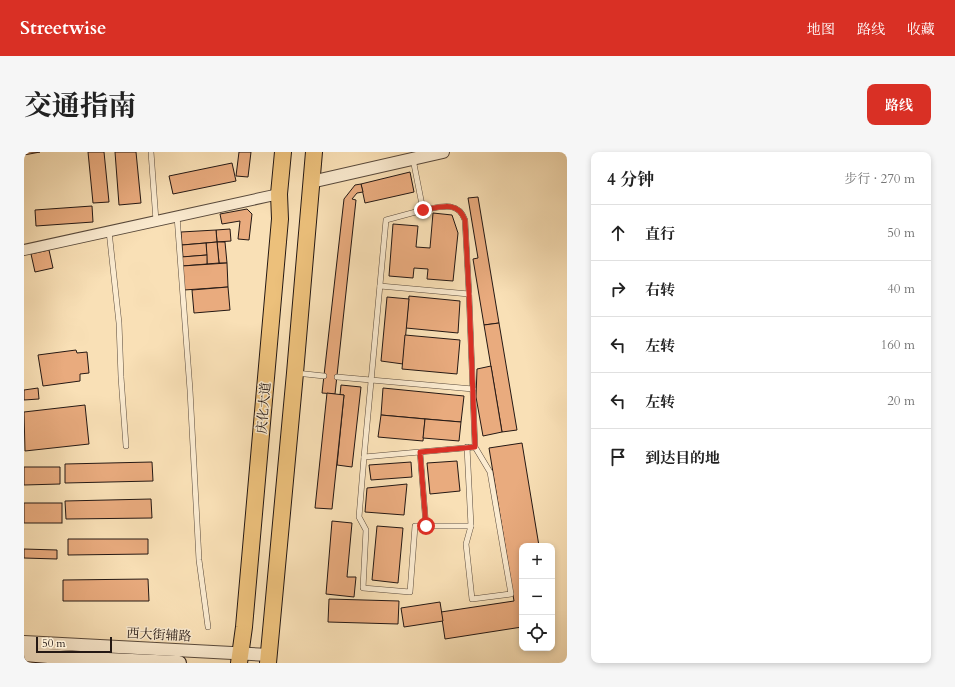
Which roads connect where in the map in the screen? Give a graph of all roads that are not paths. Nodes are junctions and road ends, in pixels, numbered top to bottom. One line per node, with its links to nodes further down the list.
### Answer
1 (151, 152): 10 (lane)
2 (283, 152): 7 (highway, 庆化大道)
3 (314, 152): 6 (highway)
4 (443, 152): 5 (street)
5 (413, 159): 6 (street); 8 (lane)
6 (311, 182): 15 (highway)
7 (279, 194): 9 (street); 30 (highway, 庆化大道)
8 (423, 210): 13 (lane); 14 (lane)
9 (176, 216): 10 (street); 27 (lane)
10 (156, 221): 11 (street)
11 (109, 231): 12 (street); 20 (lane)
12 (24, 250)
13 (380, 286): 14 (lane); 18 (lane)
14 (469, 294): 19 (lane)
15 (295, 373): 16 (lane); 31 (highway)
16 (324, 376)
17 (337, 377): 18 (lane)
18 (372, 380): 19 (lane); 24 (lane)
19 (473, 389): 21 (lane)
20 (126, 446)
21 (475, 447): 22 (lane); 26 (lane)
22 (467, 448): 23 (lane); 26 (lane)
23 (420, 452): 24 (lane); 25 (lane)
24 (364, 457): 25 (lane)
25 (426, 526): 26 (lane)
26 (471, 526)
27 (208, 626)
28 (24, 642): 30 (street, 西大街辅路)
29 (24, 654): 32 (main road)
30 (239, 658): 31 (street, 西大街辅路)
31 (269, 659)
32 (179, 663)

